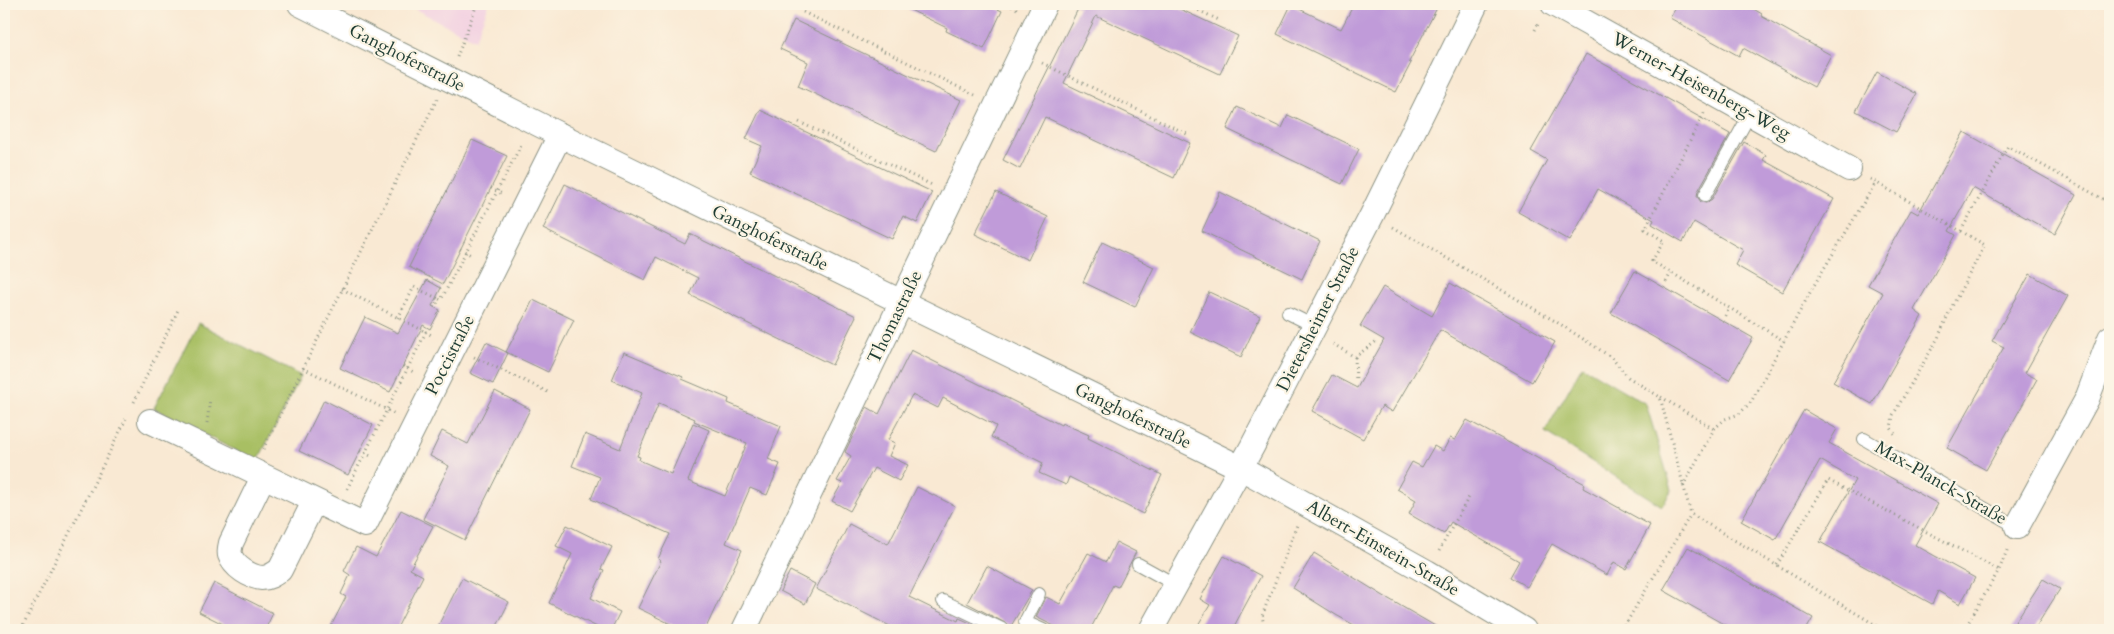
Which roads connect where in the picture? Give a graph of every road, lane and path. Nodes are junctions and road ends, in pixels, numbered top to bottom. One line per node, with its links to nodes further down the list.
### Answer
1 (300, 4): 10 (street, Ganghoferstraße)
2 (477, 4): 10 (path)
3 (1045, 4): 9 (street, Thomastraße)
4 (1186, 4): 8 (path)
5 (1476, 4): 23 (street, Dietersheimer Straße)
6 (1552, 4): 11 (street, Werner-Heisenberg-Weg)
7 (803, 12): 12 (path)
8 (1221, 21)
9 (1021, 53): 12 (street, Thomastraße); 15 (path)
10 (447, 77): 16 (street, Ganghoferstraße); 27 (path)
11 (1714, 94): 13 (street, Werner-Heisenberg-Weg); 25 (path)
12 (996, 105): 20 (street, Thomastraße)
13 (1750, 114): 18 (street, Werner-Heisenberg-Weg); 21 (lane)
14 (799, 122): 20 (path)
15 (1187, 134)
16 (560, 136): 29 (street, Ganghoferstraße); 42 (street, Poccistraße)
17 (522, 142): 28 (path)
18 (1849, 169): 19 (path)
19 (1876, 182): 24 (path); 40 (path)
20 (953, 195): 29 (street, Thomastraße)
21 (1705, 195)
22 (2110, 203): 24 (path)
23 (1372, 215): 36 (street, Dietersheimer Straße); 47 (path)
24 (1961, 230): 52 (path)
25 (1671, 273): 26 (path); 31 (path)
26 (1666, 282)
27 (342, 288): 35 (path); 44 (path)
28 (439, 299): 30 (path); 35 (path)
29 (902, 302): 54 (street, Ganghoferstraße); 71 (street, Thomastraße)
30 (435, 308)
31 (1729, 308): 34 (path); 40 (path)
32 (178, 310): 48 (path)
33 (1288, 313): 36 (lane)
34 (1725, 316)
35 (398, 318): 37 (path)
36 (1314, 326): 54 (street, Dietersheimer Straße)
37 (426, 332): 42 (path); 49 (path)
38 (2110, 338): 62 (street, Max-Planck-Straße)
39 (1378, 340): 43 (path)
40 (1784, 341): 51 (path)
41 (1333, 344): 43 (path)
42 (454, 347): 46 (path); 60 (street, Poccistraße)
43 (1355, 357): 45 (path)
44 (303, 368): 49 (path); 55 (path)
45 (1356, 382)
46 (550, 394)
47 (1660, 397): 51 (path); 56 (path)
48 (134, 402)
49 (387, 411): 60 (path)
50 (140, 416): 55 (street, Poccistraße); 70 (path)
51 (1714, 428): 56 (path)
52 (1896, 436)
53 (1864, 439): 62 (lane, Max-Planck-Straße)
54 (1241, 468): 59 (street, Albert-Einstein-Straße); 67 (street, Dietersheimer Straße)
55 (257, 474): 58 (street, Poccistraße); 58 (street)
56 (1683, 486): 61 (path)
57 (1470, 495): 66 (path)
58 (314, 502): 60 (street, Poccistraße)
59 (1305, 504): 66 (street, Albert-Einstein-Straße); 75 (path)
60 (336, 512)
61 (1691, 514): 64 (path); 77 (path)
62 (2017, 527): 65 (path, Max-Planck-Straße)
63 (1138, 564): 67 (lane)
64 (1777, 564): 65 (path); 78 (path)
65 (1998, 570): 79 (path, Max-Planck-Straße)
66 (1427, 572): 76 (street, Albert-Einstein-Straße)
67 (1176, 585): 74 (street, Dietersheimer Straße)
68 (1039, 594): 73 (lane)
69 (943, 601): 72 (lane)
70 (21, 630)
71 (744, 630)
72 (1004, 630)
73 (1043, 630)
74 (1151, 630)
75 (1265, 630)
76 (1524, 630)
77 (1622, 630)
78 (1884, 630)
79 (1964, 630)

